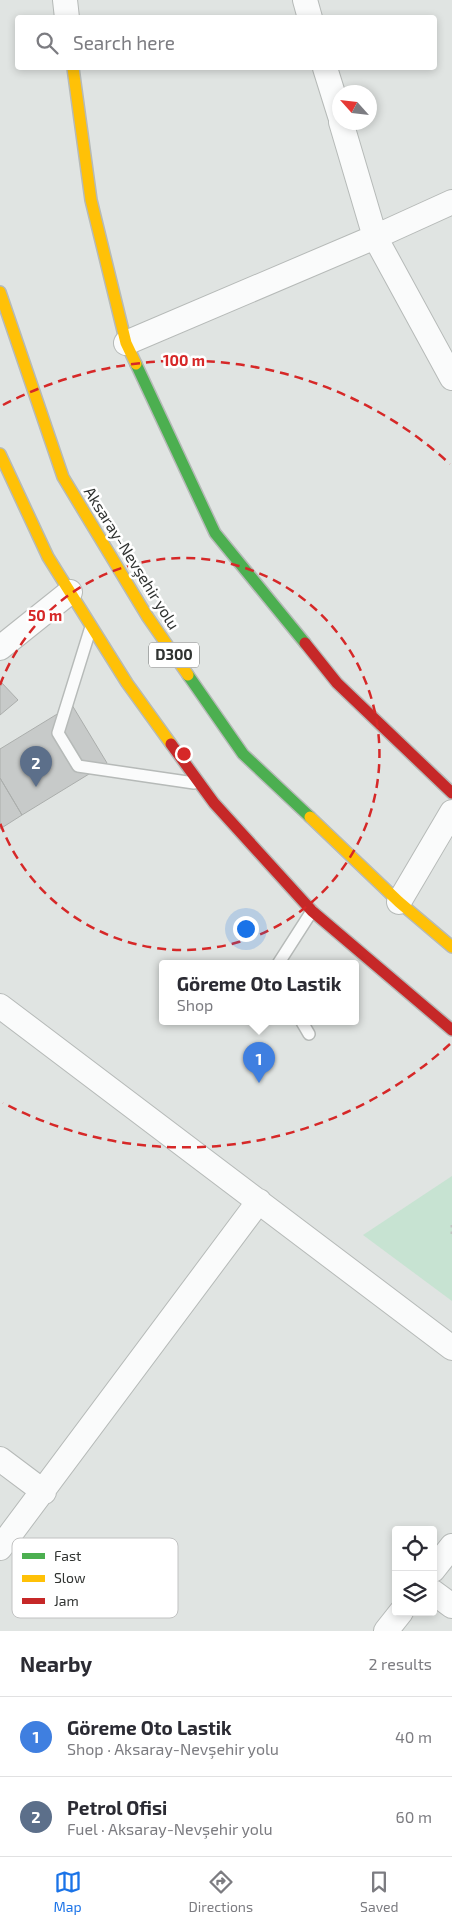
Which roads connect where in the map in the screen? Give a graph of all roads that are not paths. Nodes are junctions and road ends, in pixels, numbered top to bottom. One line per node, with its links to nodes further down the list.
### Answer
1 (65, 0): 3 (street)
2 (305, 0): 4 (street)
3 (67, 15)
4 (309, 15)
5 (74, 70): 12 (main road)
6 (326, 70): 7 (street)
7 (332, 90)
8 (343, 130): 10 (street)
9 (452, 202): 10 (street)
10 (376, 237): 12 (street); 13 (street)
11 (0, 292): 21 (main road, Aksaray-Nevşehir yolu / D300)
12 (126, 343): 19 (main road)
13 (452, 378)
14 (0, 454): 15 (main road)
15 (70, 592): 16 (main road); 17 (street)
16 (91, 626): 18 (main road); 18 (lane)
17 (0, 648)
18 (200, 784): 22 (main road)
19 (452, 793)
20 (452, 812): 21 (street)
21 (399, 902): 23 (main road, Aksaray-Nevşehir yolu / D300)
22 (312, 911): 24 (lane); 27 (main road)
23 (452, 947)
24 (281, 960)
25 (0, 1006): 29 (street)
26 (304, 1025): 28 (lane)
27 (452, 1030)
28 (309, 1034)
29 (259, 1201): 30 (street); 32 (street)
30 (452, 1348)
31 (0, 1459): 32 (street)
32 (44, 1492): 34 (street)
33 (452, 1546): 35 (street)
34 (0, 1548)
35 (437, 1565)
36 (437, 1595): 37 (street)
37 (452, 1606)
38 (398, 1616): 39 (street)
39 (386, 1631)

